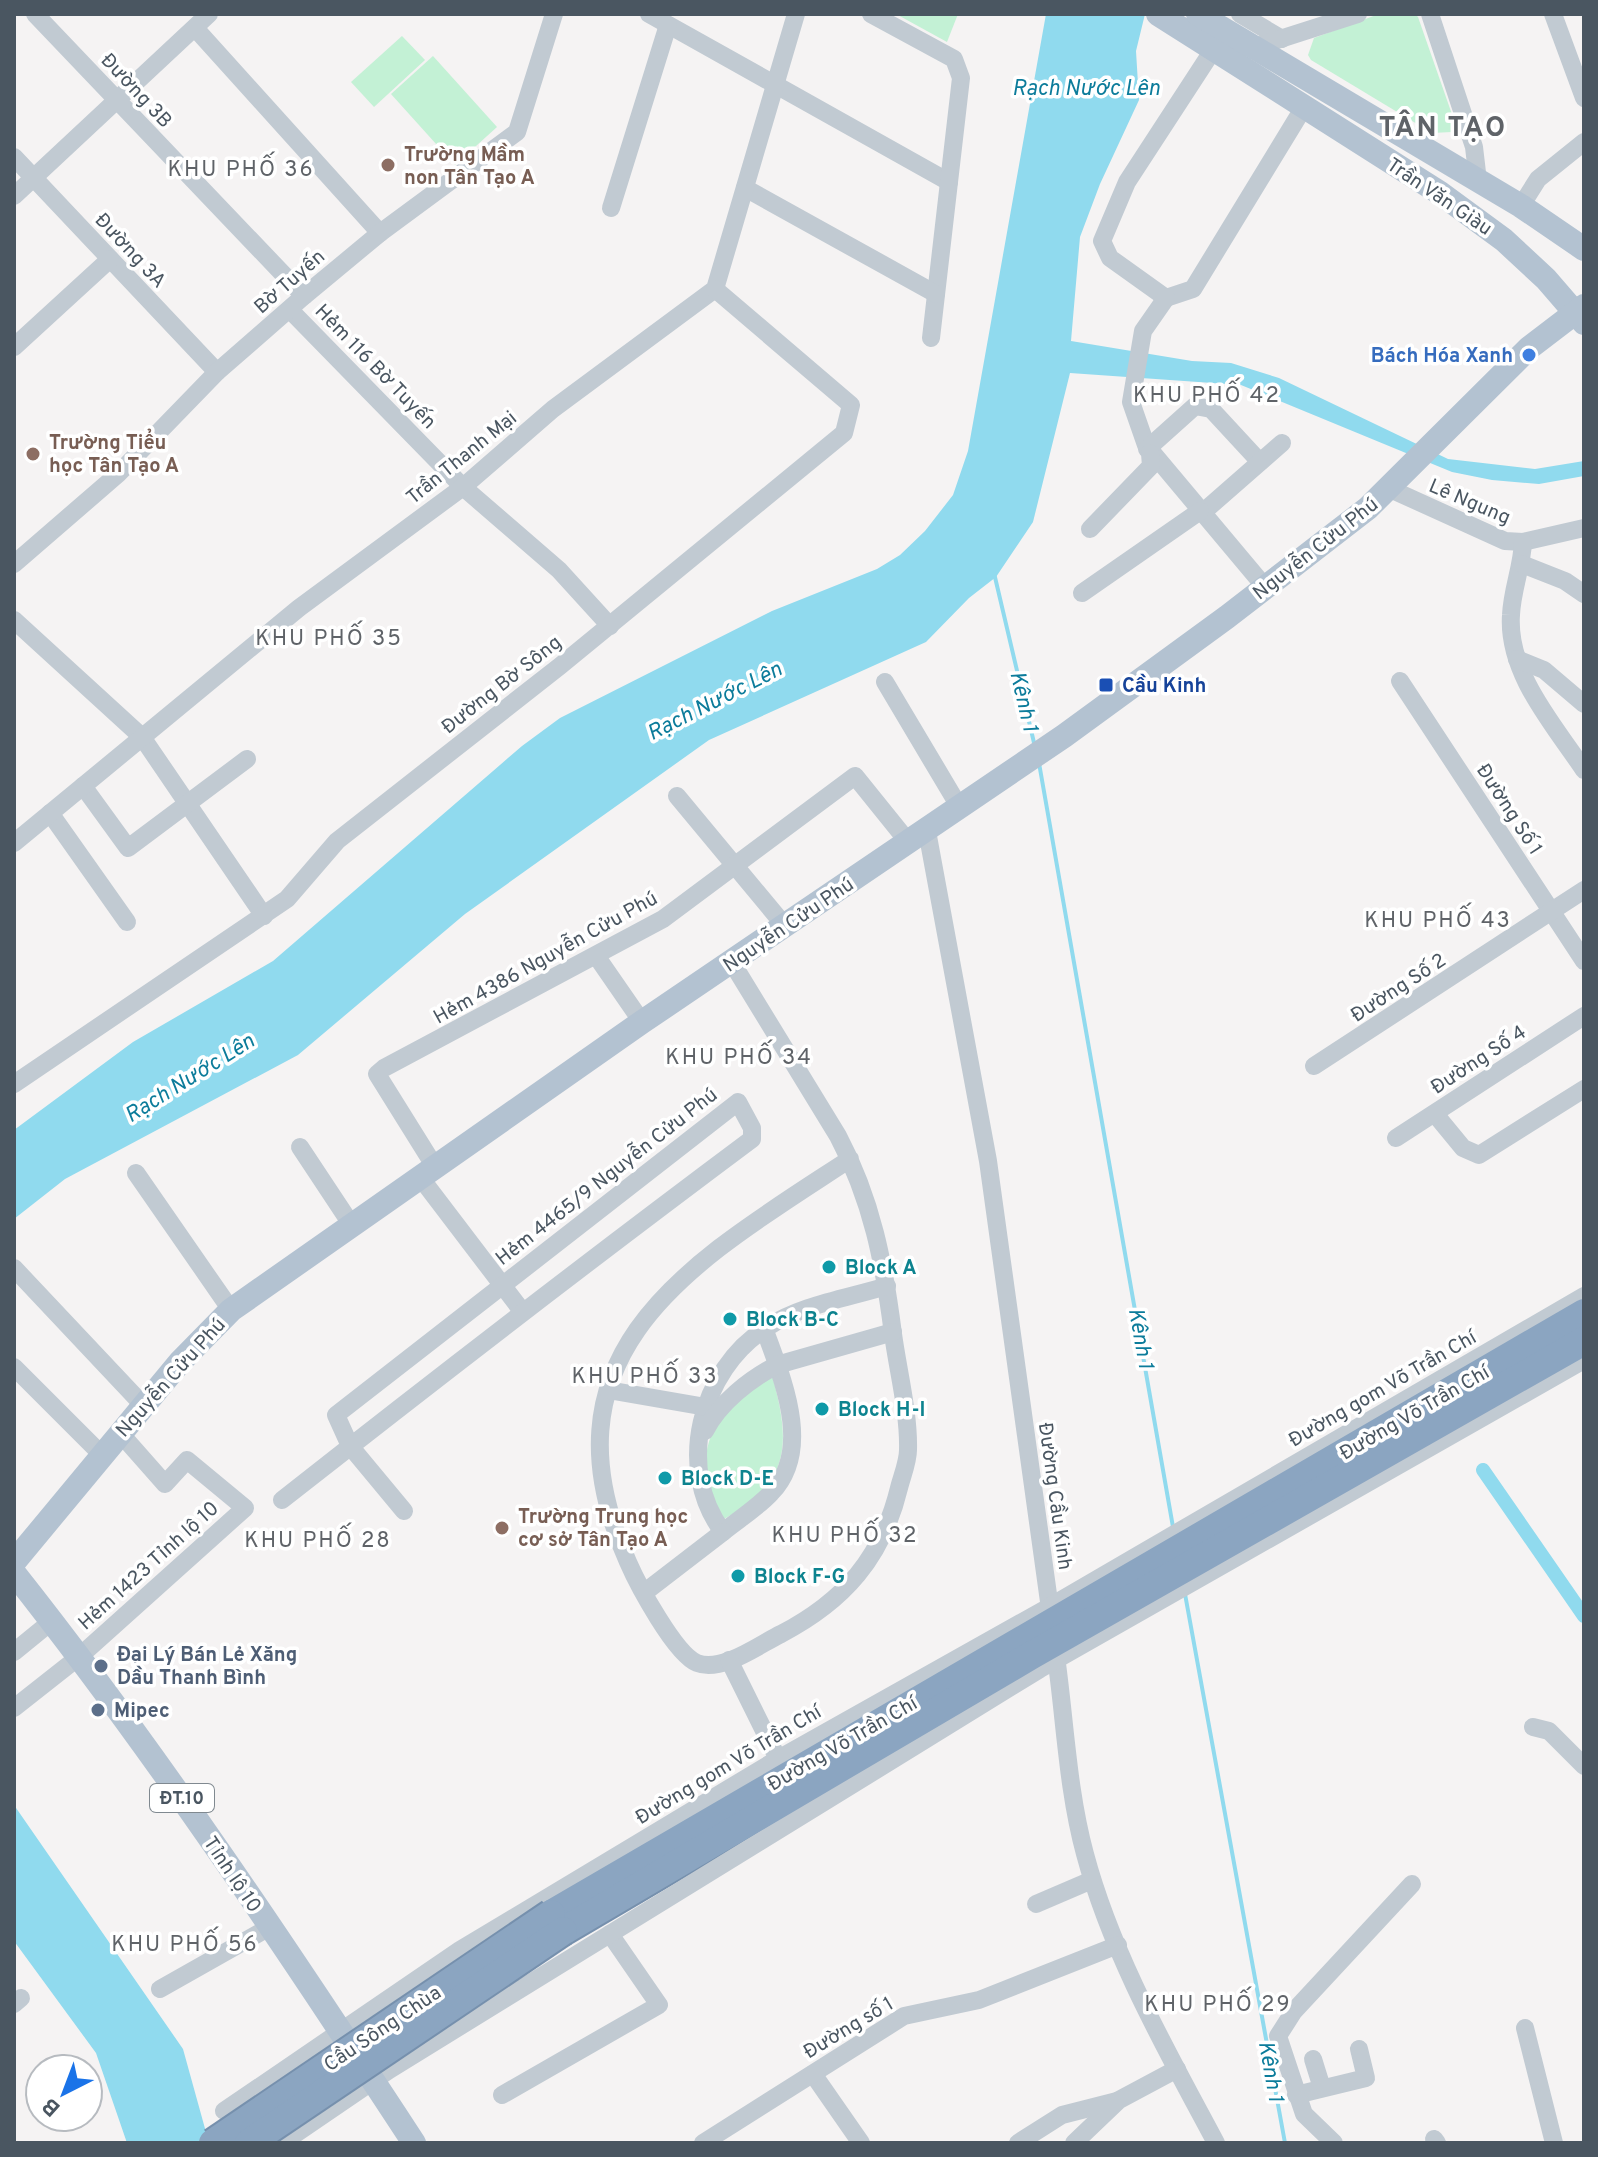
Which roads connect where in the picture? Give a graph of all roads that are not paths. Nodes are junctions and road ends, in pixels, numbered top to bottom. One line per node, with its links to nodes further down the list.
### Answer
1 (209, 14): 14 (street)
2 (554, 14): 31 (street, Bờ Tuyến)
3 (649, 14): 13 (street)
4 (796, 14): 18 (street)
5 (871, 14): 26 (street)
6 (1158, 14): 17 (main road, Trần Văn Giàu)
7 (1198, 14): 16 (main road, Trần Văn Giàu)
8 (1240, 14): 15 (street)
9 (1358, 14): 15 (street)
10 (1430, 14): 25 (street)
11 (1553, 14): 19 (street)
12 (38, 15): 20 (street, Đường 3B)
13 (668, 25): 18 (street); 30 (street)
14 (195, 28): 20 (street); 31 (street)
15 (1282, 39): 16 (street)
16 (1255, 47): 25 (main road, Trần Văn Giàu)
17 (1213, 50): 21 (main road, Trần Văn Giàu); 37 (street)
18 (775, 84): 26 (street); 27 (street)
19 (1584, 98)
20 (117, 101): 24 (street); 36 (street, Đường 3B)
21 (1304, 107): 37 (street); 39 (main road, Trần Văn Giàu)
22 (1584, 142): 29 (street)
23 (14, 157): 24 (street, Đường 3A)
24 (34, 178): 28 (street); 33 (street, Đường 3A)
25 (1478, 181): 29 (main road, Trần Văn Giàu)
26 (949, 182): 35 (street)
27 (745, 188): 34 (street); 35 (street)
28 (14, 196)
29 (1521, 206): 32 (main road, Trần Văn Giàu)
30 (611, 208)
31 (380, 233): 36 (street, Bờ Tuyến)
32 (1584, 249)
33 (110, 259): 41 (street); 42 (street, Đường 3A)
34 (715, 289): 46 (street, Trần Thanh Mại); 58 (street, Đường Bờ Sông)
35 (936, 294): 40 (street)
36 (304, 296): 38 (street, Bờ Tuyến)
37 (1166, 298): 44 (street)
38 (291, 311): 42 (street, Bờ Tuyến); 46 (street, Hẻm 116 Bờ Tuyến)
39 (1581, 314): 47 (main road, Nguyễn Cửu Phú)
40 (931, 338)
41 (14, 347)
42 (217, 372): 52 (street, Bờ Tuyến)
43 (1282, 443): 45 (street)
44 (1149, 451): 45 (street); 48 (street); 50 (street)
45 (1260, 462): 48 (street)
46 (463, 487): 58 (street, Hẻm 116 Bờ Tuyến); 63 (street, Trần Thanh Mại)
47 (1388, 488): 51 (street, Lê Ngung); 54 (main road, Nguyễn Cửu Phú)
48 (1201, 512): 54 (street); 55 (street)
49 (1584, 528): 51 (street, Lê Ngung)
50 (1090, 529)
51 (1523, 542): 53 (street)
52 (14, 564)
53 (1522, 564): 56 (street); 59 (street)
54 (1265, 587): 69 (main road, Nguyễn Cửu Phú)
55 (1082, 593)
56 (1584, 594)
57 (14, 620): 63 (street)
58 (610, 626): 76 (street, Đường Bờ Sông)
59 (1517, 659): 62 (street); 65 (street)
60 (1400, 681): 75 (street, Đường Số 1)
61 (885, 682): 69 (street)
62 (1584, 704)
63 (142, 737): 66 (street, Trần Thanh Mại); 68 (street)
64 (247, 759): 68 (street)
65 (1584, 770)
66 (83, 786): 68 (street); 70 (street, Trần Thanh Mại)
67 (677, 796): 73 (street)
68 (188, 804): 76 (street)
69 (960, 808): 71 (main road, Nguyễn Cửu Phú)
70 (50, 813): 72 (street, Trần Thanh Mại); 77 (street)
71 (918, 837): 73 (street, Hẻm 4386 Nguyễn Cửu Phú); 78 (main road, Nguyễn Cửu Phú); 129 (street, Đường Cầu Kinh)
72 (14, 843)
73 (735, 865): 78 (street); 79 (street, Hẻm 4386 Nguyễn Cửu Phú)
74 (1584, 890): 75 (street, Đường Số 2)
75 (1552, 913): 81 (street, Đường Số 1); 84 (street, Đường Số 2)
76 (264, 916): 85 (street, Đường Bờ Sông)
77 (127, 922)
78 (785, 926): 80 (main road, Nguyễn Cửu Phú)
79 (597, 957): 83 (street); 92 (street, Hẻm 4386 Nguyễn Cửu Phú)
80 (731, 961): 83 (main road, Nguyễn Cửu Phú); 91 (street)
81 (1584, 961)
82 (1584, 1016): 87 (street, Đường Số 4)
83 (642, 1022): 92 (main road, Nguyễn Cửu Phú)
84 (1314, 1066)
85 (14, 1084)
86 (1584, 1089): 87 (street)
87 (1435, 1114): 88 (street, Đường Số 4)
88 (1396, 1138)
89 (681, 1146): 94 (street); 94 (street, Hẻm 4465/9 Nguyễn Cửu Phú); 95 (street, Hẻm 4465/9 Nguyễn Cửu Phú)
90 (300, 1147): 96 (street)
91 (850, 1159): 100 (street); 113 (street)
92 (428, 1172): 96 (main road, Nguyễn Cửu Phú); 99 (street)
93 (136, 1173): 102 (street)
94 (702, 1176): 97 (street)
95 (603, 1206): 97 (street); 99 (street, Hẻm 4465/9 Nguyễn Cửu Phú)
96 (351, 1224): 102 (main road, Nguyễn Cửu Phú)
97 (623, 1235): 103 (street)
98 (14, 1268): 114 (street)
99 (501, 1285): 103 (street); 107 (street, Hẻm 4465/9 Nguyễn Cửu Phú)
100 (887, 1286): 105 (street); 106 (street)
101 (1584, 1296): 123 (street, Đường gom Võ Trần Chí)
102 (231, 1310): 114 (main road, Nguyễn Cửu Phú)
103 (522, 1311): 112 (street)
104 (1584, 1313): 123 (highway, Đường Võ Trần Chí)
105 (764, 1328): 110 (street); 115 (street)
106 (893, 1332): 110 (street); 132 (street)
107 (430, 1341): 112 (street); 118 (street, Hẻm 4465/9 Nguyễn Cửu Phú)
108 (1584, 1341): 123 (highway, Đường Võ Trần Chí)
109 (1584, 1360): 123 (street)
110 (777, 1365): 117 (street); 122 (street)
111 (14, 1367): 119 (street)
112 (448, 1369): 118 (street)
113 (608, 1390): 115 (street); 127 (street)
114 (143, 1405): 116 (main road, Nguyễn Cửu Phú)
115 (706, 1407): 117 (street)
116 (120, 1433): 119 (main road, Nguyễn Cửu Phú); 131 (street, Hẻm 1423 Tỉnh lộ 10)
117 (698, 1444): 122 (street)
118 (350, 1446): 120 (street); 121 (street)
119 (102, 1455): 124 (main road, Nguyễn Cửu Phú)
120 (282, 1500)
121 (404, 1511)
122 (723, 1532): 127 (street)
123 (1212, 1542): 126 (highway, Đường Võ Trần Chí); 126 (street, Đường gom Võ Trần Chí); 129 (street, Đường gom Võ Trần Chí)
124 (14, 1562)
125 (14, 1573): 128 (main road, Tỉnh lộ 10 / ĐT.10)
126 (1148, 1590): 129 (highway, Đường Võ Trần Chí); 129 (street, Đường gom Võ Trần Chí)
127 (645, 1592): 132 (street)
128 (52, 1621): 130 (street); 131 (main road, Tỉnh lộ 10 / ĐT.10)
129 (1053, 1632): 135 (street, Đường gom Võ Trần Chí); 137 (street, Đường Cầu Kinh); 140 (highway, Đường Võ Trần Chí); 142 (street, Đường gom Võ Trần Chí)
130 (14, 1652)
131 (80, 1656): 133 (street, Hẻm 1423 Tỉnh lộ 10); 141 (main road, Tỉnh lộ 10 / ĐT.10)
132 (729, 1660): 135 (street)
133 (14, 1708)
134 (1533, 1727): 136 (street)
135 (778, 1759): 146 (street, Đường gom Võ Trần Chí)
136 (1584, 1766)
137 (1092, 1880): 139 (street); 143 (street, Đường Cầu Kinh)
138 (1412, 1884): 154 (street)
139 (1036, 1904)
140 (557, 1922): 158 (highway, Cầu Sông Chùa, bridge); 159 (highway, Cầu Sông Chùa, bridge)
141 (268, 1928): 144 (street); 146 (main road, Tỉnh lộ 10 / ĐT.10)
142 (610, 1934): 151 (street, Đường gom Võ Trần Chí); 153 (street)
143 (1118, 1945): 149 (street, Đường Cầu Kinh); 150 (street, Đường số 1)
144 (160, 1989)
145 (1525, 2028): 168 (street)
146 (339, 2030): 151 (main road, Tỉnh lộ 10 / ĐT.10); 156 (street, Đường gom Võ Trần Chí)
147 (1359, 2049): 152 (street)
148 (1313, 2059): 152 (street)
149 (1177, 2069): 155 (street); 166 (street, Đường Cầu Kinh)
150 (813, 2074): 162 (street, Đường số 1); 163 (street)
151 (373, 2080): 157 (street, Đường gom Võ Trần Chí); 161 (main road, Tỉnh lộ 10 / ĐT.10)
152 (1322, 2088): 154 (street)
153 (502, 2095)
154 (1296, 2095): 167 (street)
155 (1119, 2100): 164 (street); 165 (street)
156 (224, 2111)
157 (301, 2137): 160 (street, Đường gom Võ Trần Chí)
158 (213, 2143)
159 (249, 2143)
160 (282, 2143)
161 (414, 2143)
162 (703, 2143)
163 (861, 2143)
164 (1018, 2143)
165 (1074, 2143)
166 (1216, 2143)
167 (1334, 2143)
168 (1554, 2143)

